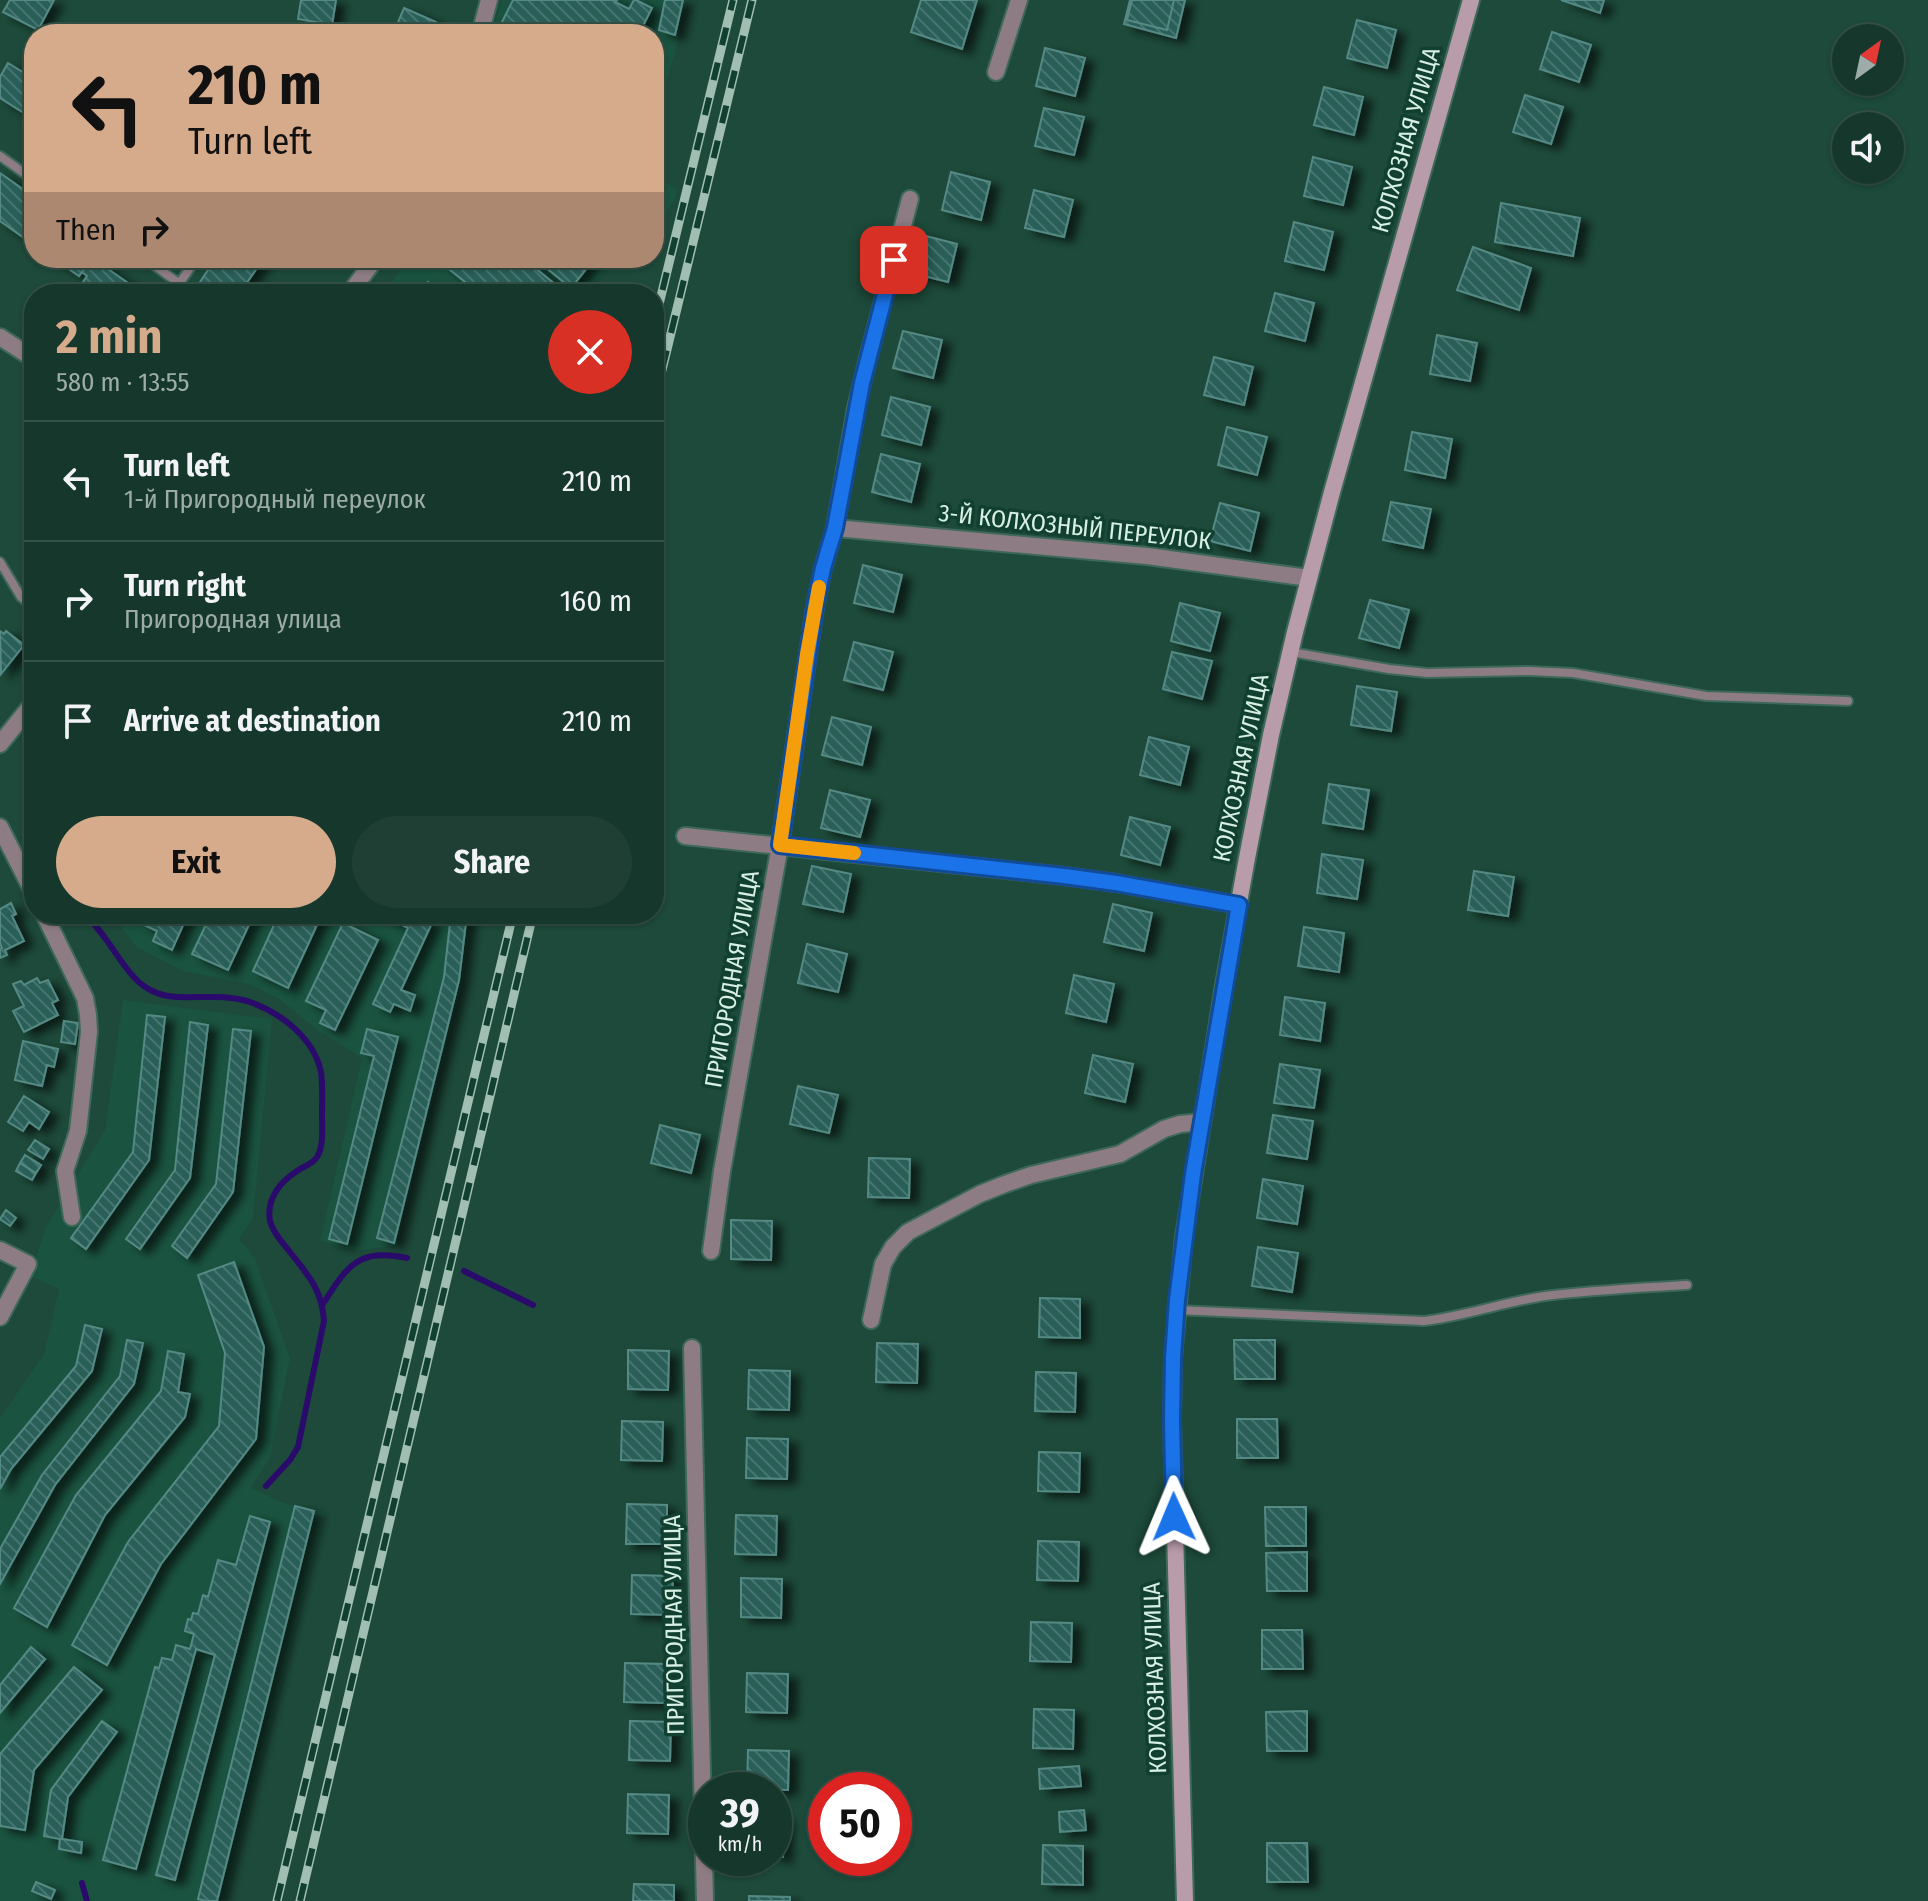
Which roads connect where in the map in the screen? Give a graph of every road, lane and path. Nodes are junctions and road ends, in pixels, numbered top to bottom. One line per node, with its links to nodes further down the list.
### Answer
1 (489, 0): 4 (street)
2 (1019, 0): 5 (street)
3 (1471, 0): 16 (main road, КОЛХОЗНАЯ УЛИЦА)
4 (483, 24)
5 (996, 72)
6 (0, 156): 7 (lane)
7 (24, 173)
8 (910, 199): 14 (street, ПРИГОРОДНАЯ УЛИЦА)
9 (158, 268): 11 (lane)
10 (190, 268): 11 (lane)
11 (180, 284)
12 (0, 337): 13 (street)
13 (24, 353)
14 (835, 528): 16 (street, 3-Й КОЛХОЗНЫЙ ПЕРЕУЛОК); 24 (street, ПРИГОРОДНАЯ УЛИЦА)
15 (0, 562): 17 (lane)
16 (1309, 578): 18 (main road, КОЛХОЗНАЯ УЛИЦА)
17 (24, 599)
18 (1290, 652): 19 (lane); 26 (main road, КОЛХОЗНАЯ УЛИЦА)
19 (1848, 701)
20 (24, 714): 21 (street)
21 (1, 740)
22 (0, 827): 25 (street)
23 (685, 836): 24 (street)
24 (780, 845): 26 (street); 31 (street, ПРИГОРОДНАЯ УЛИЦА)
25 (24, 874)
26 (1239, 905): 28 (main road, КОЛХОЗНАЯ УЛИЦА)
27 (49, 924): 29 (street)
28 (1202, 1122): 33 (main road, КОЛХОЗНАЯ УЛИЦА); 35 (street)
29 (72, 1217)
30 (0, 1250): 34 (street)
31 (711, 1251)
32 (1687, 1285): 33 (lane)
33 (1176, 1310): 38 (main road, КОЛХОЗНАЯ УЛИЦА)
34 (0, 1317)
35 (871, 1320)
36 (692, 1348): 37 (street, ПРИГОРОДНАЯ УЛИЦА)
37 (705, 1901)
38 (1185, 1901)

